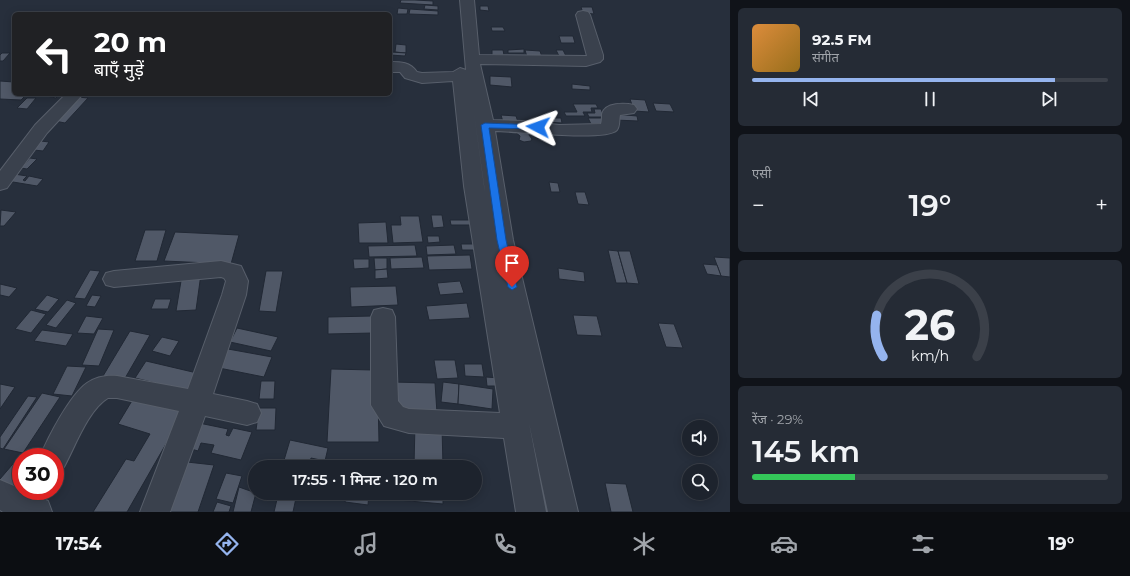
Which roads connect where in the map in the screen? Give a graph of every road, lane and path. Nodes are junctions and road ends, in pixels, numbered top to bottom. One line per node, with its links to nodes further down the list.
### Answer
1 (456, 0): 5 (street)
2 (467, 0): 5 (street)
3 (583, 15): 5 (street)
4 (392, 67): 5 (street)
5 (466, 68): 8 (street); 14 (street)
6 (73, 96): 9 (street)
7 (628, 109): 8 (street)
8 (485, 125): 20 (street)
9 (0, 184)
10 (114, 279): 12 (street)
11 (383, 317): 14 (street)
12 (196, 402): 13 (street); 15 (street); 18 (street)
13 (248, 412)
14 (516, 426): 19 (street)
15 (59, 448)
16 (0, 495): 17 (street)
17 (33, 503)
18 (155, 512)
19 (531, 512)
20 (563, 512)

